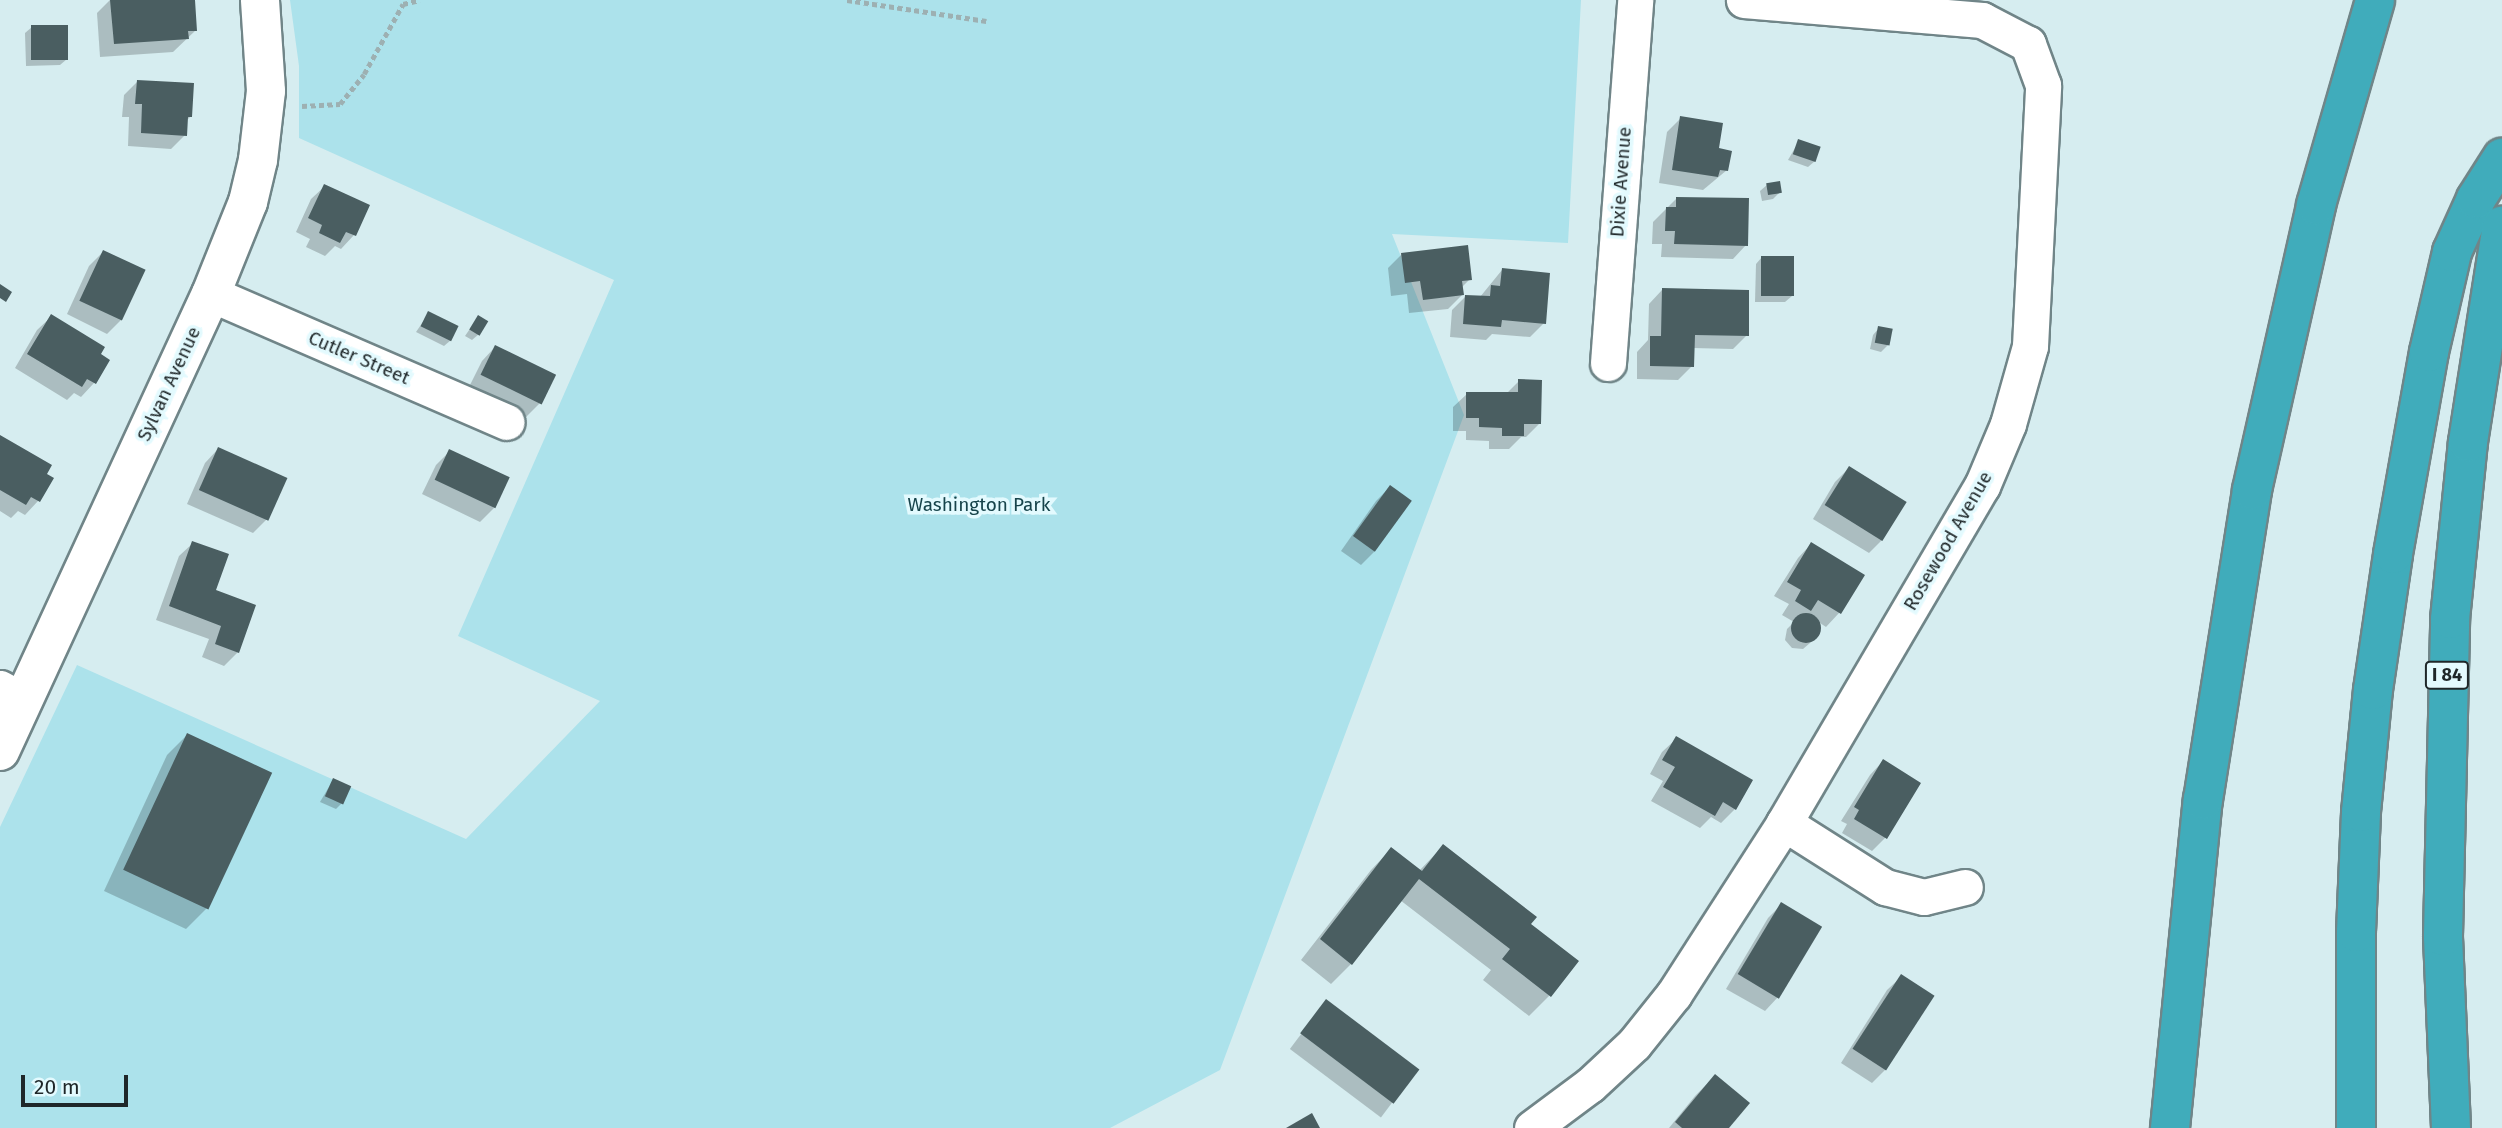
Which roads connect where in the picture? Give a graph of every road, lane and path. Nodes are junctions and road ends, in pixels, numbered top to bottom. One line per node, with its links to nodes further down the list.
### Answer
1 (260, 0): 8 (street, Sylvan Avenue)
2 (420, 0): 8 (path)
3 (847, 0): 7 (path)
4 (1634, 0): 12 (street, Dixie Avenue)
5 (1744, 0): 16 (street, Rosewood Avenue)
6 (2375, 0): 19 (highway)
7 (986, 21)
8 (264, 108): 11 (street, Sylvan Avenue)
9 (2502, 158): 20 (highway)
10 (2502, 226): 21 (highway, I 84)
11 (211, 294): 13 (street, Cutler Street); 14 (street, Sylvan Avenue)
12 (1608, 363)
13 (506, 422)
14 (11, 694): 15 (street, Sylvan Avenue)
15 (0, 751)
16 (1784, 823): 17 (street); 18 (street, Rosewood Avenue)
17 (1965, 887)
18 (1532, 1128)
19 (2171, 1128)
20 (2356, 1128)
21 (2451, 1128)

